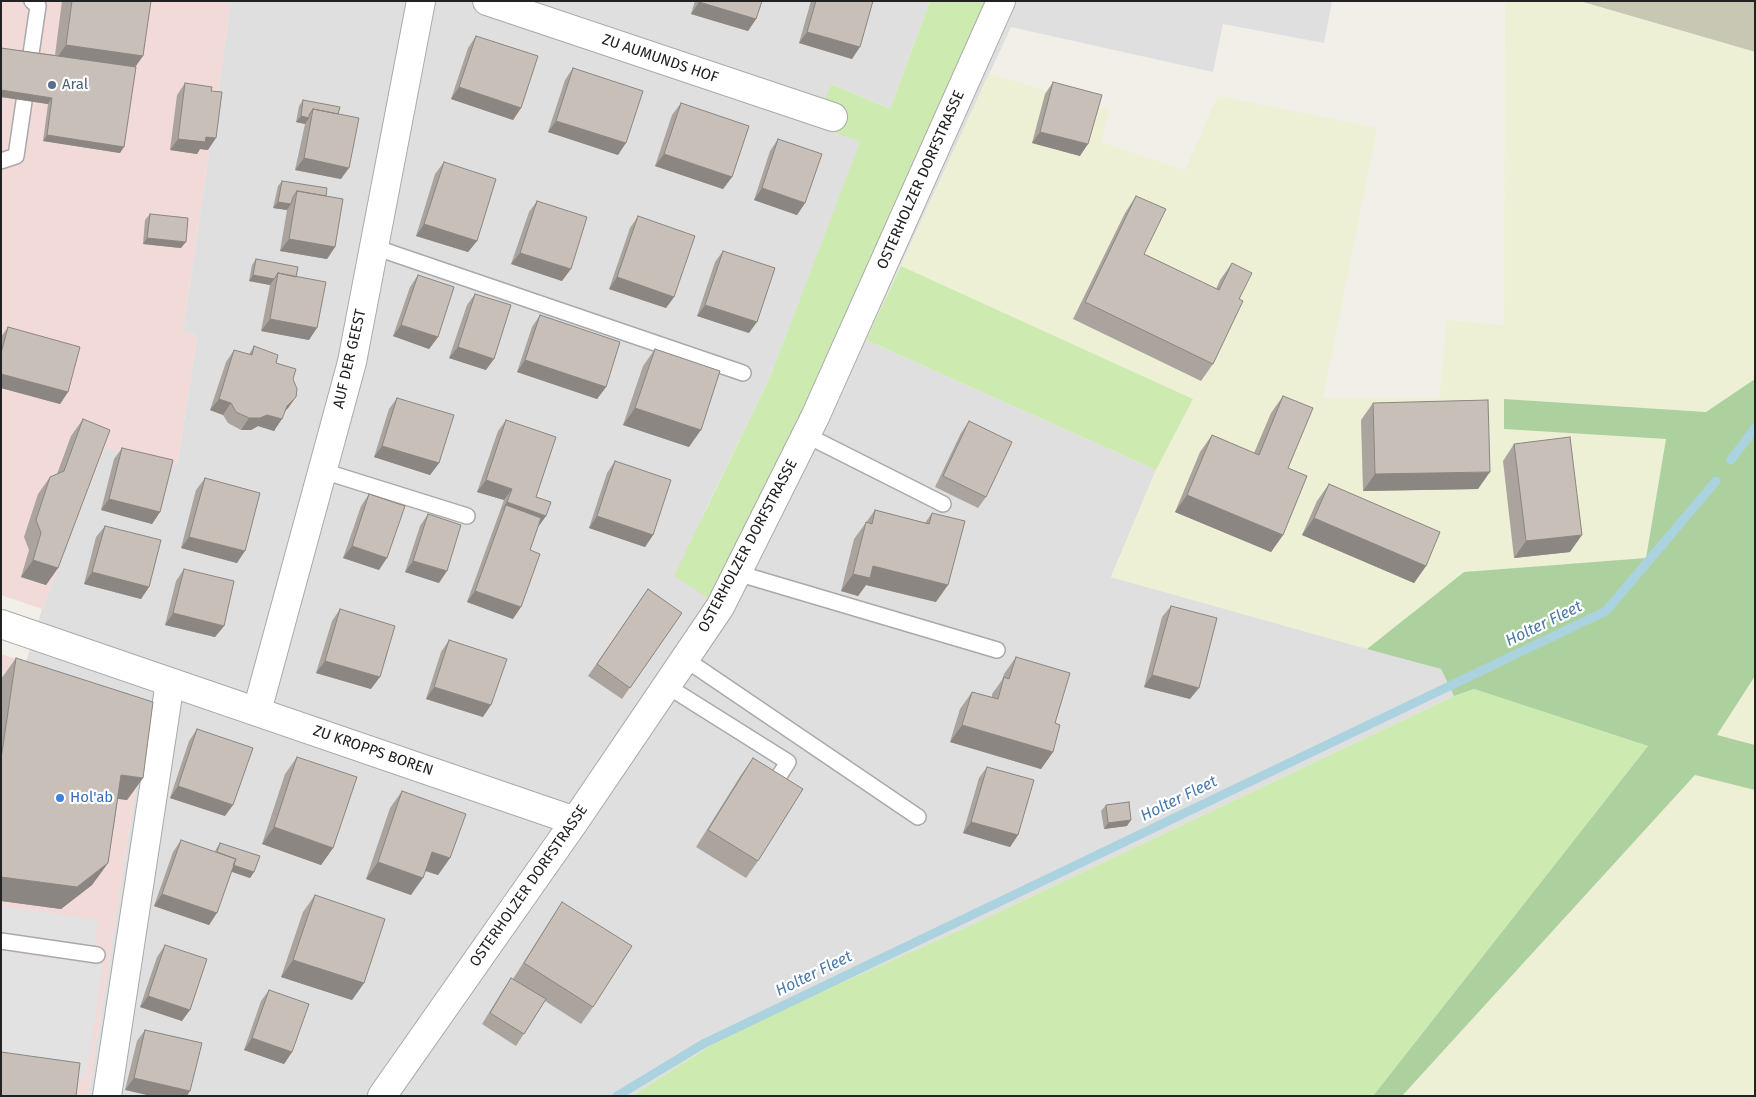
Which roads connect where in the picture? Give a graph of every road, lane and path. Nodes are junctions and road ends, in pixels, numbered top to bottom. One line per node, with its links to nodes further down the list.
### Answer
1 (32, 1): 6 (lane)
2 (421, 1): 7 (street, AUF DER GEEST)
3 (487, 1): 5 (street, ZU AUMUNDS HOF)
4 (1001, 1): 9 (street, OSTERHOLZER DORFSTRASSE)
5 (833, 117)
6 (1, 161)
7 (374, 247): 8 (lane); 10 (street, AUF DER GEEST)
8 (743, 373)
9 (806, 435): 11 (lane); 13 (street, OSTERHOLZER DORFSTRASSE)
10 (323, 471): 12 (lane); 19 (street, AUF DER GEEST)
11 (943, 504)
12 (467, 516)
13 (737, 573): 15 (lane); 16 (street, OSTERHOLZER DORFSTRASSE)
14 (1, 624): 17 (street, ZU KROPPS BOREN)
15 (997, 650)
16 (686, 659): 18 (street, OSTERHOLZER DORFSTRASSE); 21 (lane)
17 (170, 682): 19 (street, ZU KROPPS BOREN); 25 (street)
18 (667, 686): 20 (lane); 22 (street, OSTERHOLZER DORFSTRASSE)
19 (257, 711): 22 (street, ZU KROPPS BOREN)
20 (778, 776)
21 (918, 817)
22 (575, 821): 26 (street, OSTERHOLZER DORFSTRASSE)
23 (1, 941): 24 (lane)
24 (97, 955)
25 (107, 1096)
26 (382, 1096)

